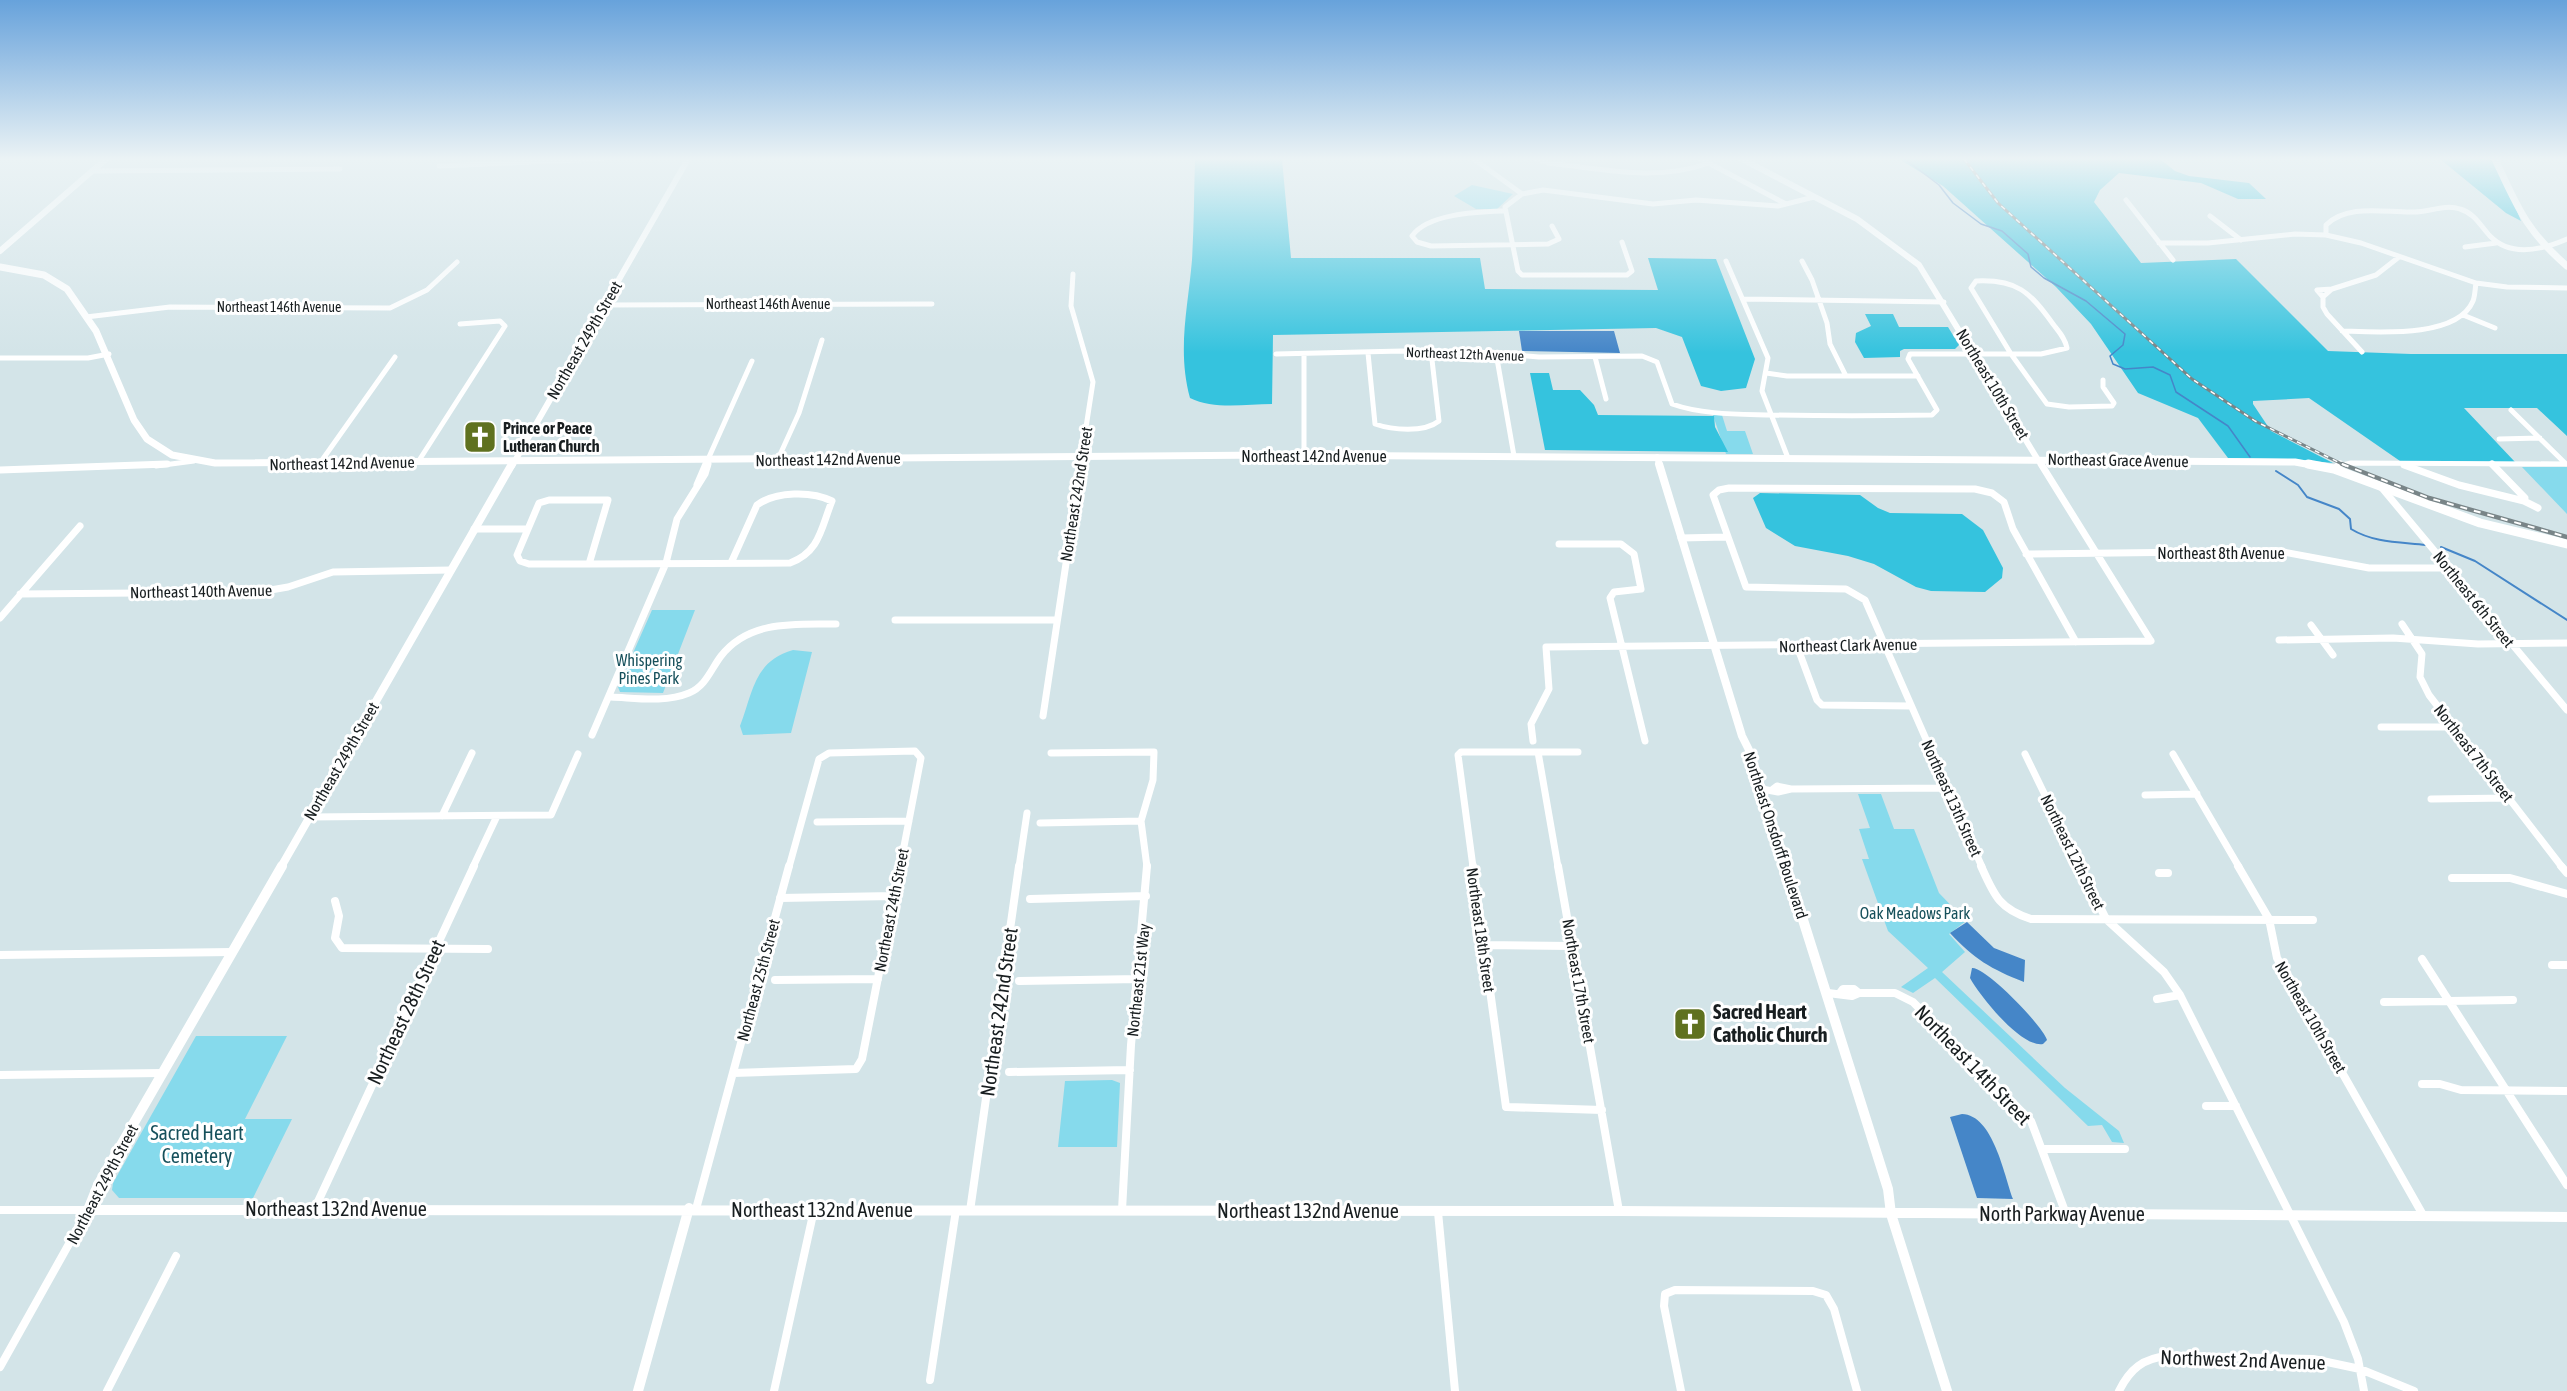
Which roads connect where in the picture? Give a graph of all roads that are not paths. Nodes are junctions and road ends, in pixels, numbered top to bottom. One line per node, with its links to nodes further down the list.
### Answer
1 (31, 224): 21 (street)
2 (650, 224): 35 (street, Northeast 249th Street)
3 (1431, 224): 18 (street)
4 (1507, 224): 18 (street)
5 (1865, 224): 34 (street, Northeast 10th Street)
6 (2144, 224): 16 (street)
7 (2220, 224): 14 (street)
8 (2325, 224): 12 (street)
9 (2481, 224): 17 (street)
10 (2526, 224): 20 (main road)
11 (1552, 226): 18 (street)
12 (2326, 235): 14 (street); 22 (street)
13 (2567, 239): 20 (street)
14 (2241, 240): 16 (street)
15 (1622, 242): 18 (street)
16 (2159, 243): 23 (street)
17 (2496, 243): 19 (street); 20 (street)
18 (1513, 245)
19 (2465, 247)
20 (2546, 247): 27 (main road)
21 (0, 251)
22 (2399, 256): 30 (street); 41 (street)
23 (2173, 260)
24 (1726, 261): 32 (street)
25 (1802, 261): 33 (street)
26 (457, 262): 38 (street, Northeast 146th Avenue)
27 (2567, 266)
28 (0, 267): 38 (main road)
29 (1073, 274): 67 (street, Northeast 242nd Street)
30 (2476, 283): 31 (street); 37 (street)
31 (2567, 288)
32 (1743, 299): 33 (street); 56 (street)
33 (1818, 301): 34 (street); 57 (street)
34 (1944, 302): 44 (street, Northeast 10th Street)
35 (604, 304): 36 (street, Northeast 146th Avenue); 75 (street, Northeast 249th Street)
36 (932, 304)
37 (2463, 315): 40 (street); 41 (street)
38 (86, 317): 49 (main road)
39 (460, 324): 74 (street)
40 (2495, 328)
41 (2343, 332): 45 (street)
42 (822, 340): 70 (street)
43 (1431, 351): 46 (street, Northeast 12th Avenue); 46 (street); 47 (street, Northeast 12th Avenue)
44 (1973, 352): 48 (street); 58 (street); 72 (street, Northeast 10th Street)
45 (2362, 352)
46 (1368, 353): 51 (street, Northeast 12th Avenue)
47 (1496, 353): 53 (street, Northeast 12th Avenue); 66 (street)
48 (2012, 353): 48 (street); 59 (street)
49 (109, 354): 54 (street); 73 (main road)
50 (1276, 354): 51 (street, Northeast 12th Avenue)
51 (1305, 355): 65 (street)
52 (395, 357): 76 (street)
53 (1595, 357): 60 (street); 62 (street, Northeast 12th Avenue)
54 (0, 358)
55 (752, 361): 71 (street)
56 (1766, 373): 57 (street); 62 (street)
57 (1846, 376): 58 (street)
58 (1918, 376): 62 (street)
59 (2103, 380)
60 (1605, 399)
61 (2511, 410): 63 (street)
62 (1772, 414): 69 (street)
63 (2540, 438): 64 (street); 79 (street)
64 (2499, 439)
65 (1304, 455): 66 (main road, Northeast 142nd Avenue); 67 (main road, Northeast 142nd Avenue)
66 (1514, 456): 68 (main road, Northeast 142nd Avenue)
67 (1082, 457): 70 (main road, Northeast 142nd Avenue); 104 (street, Northeast 242nd Street)
68 (1657, 457): 69 (main road, Northeast Grace Avenue); 89 (street, Northeast Onsdorff Boulevard)
69 (1788, 458): 72 (main road, Northeast Grace Avenue)
70 (778, 459): 71 (main road, Northeast 142nd Avenue)
71 (708, 460): 75 (main road, Northeast 142nd Avenue); 94 (street)
72 (2038, 460): 80 (main road, Northeast Grace Avenue); 92 (street, Northeast 10th Street)
73 (194, 461): 76 (main road, Northeast 142nd Avenue); 81 (street, Northeast 142nd Avenue)
74 (418, 462): 75 (main road, Northeast 142nd Avenue); 76 (main road, Northeast 142nd Avenue)
75 (513, 462): 87 (street, Northeast 249th Street)
76 (320, 463)
77 (2401, 463): 78 (street); 80 (street); 83 (street)
78 (2492, 464): 79 (street); 83 (street)
79 (2566, 464)
80 (2334, 469): 82 (main road, Northeast Grace Avenue)
81 (0, 470)
82 (2382, 488): 91 (main road, Northeast Grace Avenue); 97 (street, Northeast 6th Street)
83 (2524, 501): 84 (street)
84 (2538, 508)
85 (80, 526): 101 (street)
86 (527, 529): 87 (street); 96 (street); 96 (street)
87 (474, 530): 98 (street, Northeast 249th Street)
88 (1726, 537): 89 (street); 93 (street); 99 (street)
89 (1681, 538): 117 (street, Northeast Onsdorff Boulevard)
90 (1559, 544): 118 (street)
91 (2567, 544)
92 (2097, 553): 93 (street, Northeast 8th Avenue); 97 (street, Northeast 8th Avenue); 111 (street, Northeast 10th Street)
93 (2026, 554): 112 (street)
94 (666, 563): 95 (street); 96 (street); 120 (street)
95 (731, 563): 95 (street)
96 (589, 564)
97 (2449, 568): 114 (street, Northeast 6th Street)
98 (451, 570): 101 (street, Northeast 140th Avenue); 146 (street, Northeast 249th Street)
99 (1746, 587): 100 (street)
100 (1857, 593): 115 (street, Northeast 13th Street)
101 (20, 594): 102 (street)
102 (0, 618)
103 (895, 620): 104 (street)
104 (1056, 620): 123 (street, Northeast 242nd Street)
105 (836, 624): 120 (street)
106 (2402, 624): 109 (street, Northeast 7th Street)
107 (2312, 625): 108 (street)
108 (2322, 639): 109 (street); 110 (street); 119 (street)
109 (2413, 639): 114 (street); 125 (street, Northeast 7th Street)
110 (2279, 640)
111 (2151, 641): 112 (street, Northeast Clark Avenue)
112 (2076, 642): 115 (street, Northeast Clark Avenue)
113 (2567, 643): 114 (street)
114 (2510, 644): 122 (street, Northeast 6th Street)
115 (1885, 645): 116 (street, Northeast Clark Avenue); 121 (street, Northeast 13th Street)
116 (1797, 646): 117 (street, Northeast Clark Avenue); 121 (street)
117 (1715, 647): 118 (street, Northeast Clark Avenue); 138 (street, Northeast Onsdorff Boulevard)
118 (1623, 648): 127 (street, Northeast Clark Avenue); 128 (street)
119 (2333, 655)
120 (611, 697): 126 (street)
121 (1911, 706): 137 (street, Northeast 13th Street)
122 (2567, 711)
123 (1043, 716)
124 (2381, 727): 125 (street)
125 (2455, 728): 141 (street, Northeast 7th Street)
126 (592, 735)
127 (1533, 741)
128 (1644, 741)
129 (915, 752): 147 (street, Northeast 24th Street); 158 (street, Northeast 25th Street)
130 (1538, 752): 131 (street); 164 (street, Northeast 18th Street); 165 (street, Northeast 17th Street)
131 (1578, 752)
132 (472, 753): 144 (street)
133 (1050, 753): 148 (street, Northeast 21st Way)
134 (578, 754): 145 (street)
135 (2025, 754): 161 (street, Northeast 12th Street)
136 (2173, 754): 139 (street, Northeast 10th Street)
137 (1948, 788): 138 (street); 161 (street, Northeast 13th Street)
138 (1762, 789): 177 (street, Northeast Onsdorff Boulevard)
139 (2197, 794): 140 (street); 162 (street, Northeast 10th Street)
140 (2145, 795)
141 (2510, 798): 142 (street); 153 (street, Northeast 7th Street)
142 (2431, 799)
143 (1028, 813): 204 (street, Northeast 242nd Street)
144 (442, 816): 145 (street); 146 (street)
145 (497, 816): 166 (street, Northeast 28th Street)
146 (309, 817): 168 (street, Northeast 249th Street)
147 (909, 821): 149 (street); 156 (street, Northeast 24th Street)
148 (1141, 821): 150 (street); 157 (street, Northeast 21st Way)
149 (817, 822)
150 (1040, 823)
151 (2159, 873): 152 (street)
152 (2168, 873)
153 (2567, 873)
154 (2452, 878): 155 (street)
155 (2567, 894)
156 (894, 896): 158 (street); 173 (street, Northeast 24th Street)
157 (1146, 896): 159 (street); 174 (street, Northeast 21st Way)
158 (780, 898): 186 (street, Northeast 25th Street)
159 (1030, 899)
160 (335, 902): 166 (street)
161 (2106, 919): 162 (street, Northeast 13th Street); 178 (street, Northeast 12th Street)
162 (2269, 919): 163 (street, Northeast 13th Street); 211 (street, Northeast 10th Street)
163 (2313, 920)
164 (1483, 945): 165 (street); 193 (street, Northeast 18th Street)
165 (1572, 946): 193 (street, Northeast 17th Street)
166 (435, 949): 167 (street); 197 (street, Northeast 28th Street)
167 (488, 949)
168 (232, 952): 169 (street); 185 (street, Northeast 249th Street)
169 (0, 955)
170 (2422, 959): 181 (street)
171 (2552, 965): 172 (street)
172 (2567, 965)
173 (878, 979): 175 (street); 186 (street, Northeast 24th Street)
174 (1139, 979): 176 (street); 183 (street, Northeast 21st Way)
175 (776, 980)
176 (1019, 981)
177 (1834, 993): 194 (street, Northeast 14th Street); 208 (street, Northeast Onsdorff Boulevard)
178 (2180, 995): 179 (street); 192 (street, Northeast 12th Street)
179 (2157, 999)
180 (2513, 1000): 181 (street)
181 (2448, 1001): 182 (street); 189 (street)
182 (2384, 1002)
183 (1130, 1070): 184 (street); 199 (street, Northeast 21st Way)
184 (1009, 1072)
185 (162, 1073): 187 (street); 201 (street, Northeast 249th Street)
186 (732, 1073): 198 (street, Northeast 25th Street)
187 (0, 1075)
188 (2422, 1084): 189 (street)
189 (2505, 1091): 190 (street); 196 (street)
190 (2567, 1091)
191 (2206, 1106): 192 (street)
192 (2236, 1106): 210 (street, Northeast 12th Street)
193 (1602, 1110): 206 (street, Northeast 17th Street)
194 (2042, 1149): 195 (street); 209 (street, Northeast 14th Street)
195 (2125, 1149)
196 (2567, 1185)
197 (315, 1209): 198 (street, Northeast 132nd Avenue); 201 (street, Northeast 132nd Avenue)
198 (692, 1209): 202 (street, Northeast 132nd Avenue); 218 (street)
199 (1122, 1209): 204 (street, Northeast 132nd Avenue); 207 (street, Northeast 132nd Avenue)
200 (0, 1210): 201 (street)
201 (88, 1210): 214 (street, Northeast 249th Street)
202 (814, 1210): 203 (street, Northeast 132nd Avenue); 219 (street)
203 (956, 1210): 204 (street, Northeast 132nd Avenue); 216 (street)
204 (970, 1211)
205 (1557, 1211): 206 (street, North Parkway Avenue); 207 (street, Northeast 132nd Avenue)
206 (1619, 1211): 208 (street, North Parkway Avenue)
207 (1438, 1212): 220 (street)
208 (1891, 1214): 209 (street, North Parkway Avenue); 223 (street, Northeast Onsdorff Boulevard)
209 (2066, 1214): 210 (street, North Parkway Avenue)
210 (2290, 1215): 211 (street, North Parkway Avenue); 215 (street, Northeast 12th Street)
211 (2423, 1215): 212 (street, North Parkway Avenue)
212 (2567, 1217)
213 (176, 1256): 217 (street)
214 (0, 1367)
215 (2360, 1369): 224 (street, Northwest 2nd Avenue); 225 (street, Northeast 12th Street); 226 (street, Northwest 2nd Avenue)
216 (930, 1380)
217 (107, 1391)
218 (639, 1391)
219 (774, 1391)
220 (1455, 1391)
221 (1681, 1391): 222 (street)
222 (1857, 1391)
223 (1947, 1391)
224 (2119, 1391)
225 (2364, 1391)
226 (2414, 1391)

